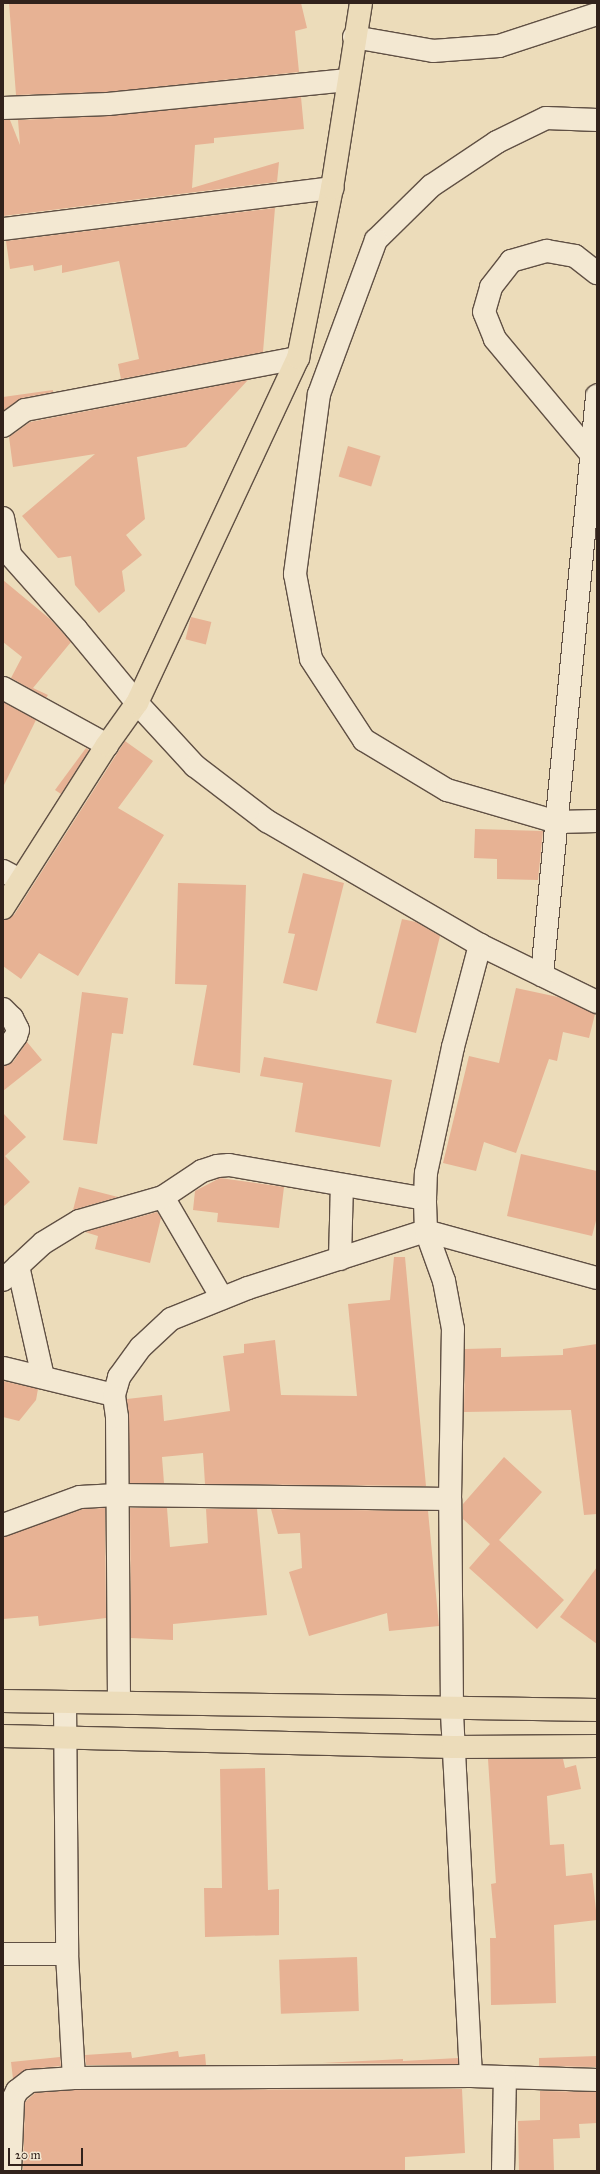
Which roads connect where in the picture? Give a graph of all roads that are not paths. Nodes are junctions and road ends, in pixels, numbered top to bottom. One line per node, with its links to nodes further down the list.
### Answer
1 (361, 3): 3 (main road)
2 (597, 14): 3 (street)
3 (354, 38): 4 (main road)
4 (348, 80): 5 (street); 7 (main road)
5 (3, 108)
6 (597, 120): 20 (street)
7 (332, 188): 8 (street); 10 (main road)
8 (3, 228)
9 (597, 273): 13 (street)
10 (298, 358): 12 (street); 17 (main road)
11 (597, 396): 13 (street)
12 (3, 426)
13 (591, 454): 20 (street)
14 (3, 518): 15 (street)
15 (7, 550): 17 (street)
16 (3, 688): 18 (street)
17 (137, 703): 18 (main road); 23 (street)
18 (107, 745): 21 (main road)
19 (597, 821): 20 (street)
20 (557, 822): 24 (street)
21 (12, 875): 22 (main road)
22 (3, 908)
23 (480, 945): 24 (street); 30 (street)
24 (542, 975): 25 (street)
25 (597, 1002)
26 (3, 1009): 27 (street)
27 (3, 1054)
28 (342, 1185): 29 (street); 30 (street); 32 (street)
29 (163, 1197): 33 (street); 35 (street)
30 (425, 1199): 31 (street)
31 (426, 1231): 32 (street); 34 (street); 40 (street)
32 (340, 1259): 35 (street)
33 (10, 1273): 37 (street)
34 (597, 1278)
35 (222, 1298): 38 (street)
36 (3, 1368): 37 (street)
37 (43, 1377): 38 (street)
38 (114, 1395): 39 (street)
39 (117, 1495): 40 (street); 41 (street); 43 (street)
40 (450, 1499): 45 (street)
41 (3, 1525)
42 (3, 1701): 44 (main road)
43 (119, 1701): 44 (main road); 45 (main road)
44 (65, 1702): 48 (street)
45 (452, 1709): 46 (main road); 50 (street)
46 (597, 1710)
47 (3, 1736): 48 (main road)
48 (66, 1737): 50 (main road); 52 (street)
49 (597, 1746): 50 (main road)
50 (453, 1747): 53 (street)
51 (3, 1954): 52 (street)
52 (67, 1954): 55 (street)
53 (472, 2076): 54 (street); 55 (street)
54 (505, 2077): 56 (street); 58 (street)
55 (74, 2078): 57 (street)
56 (597, 2080)
57 (10, 2171)
58 (503, 2171)

